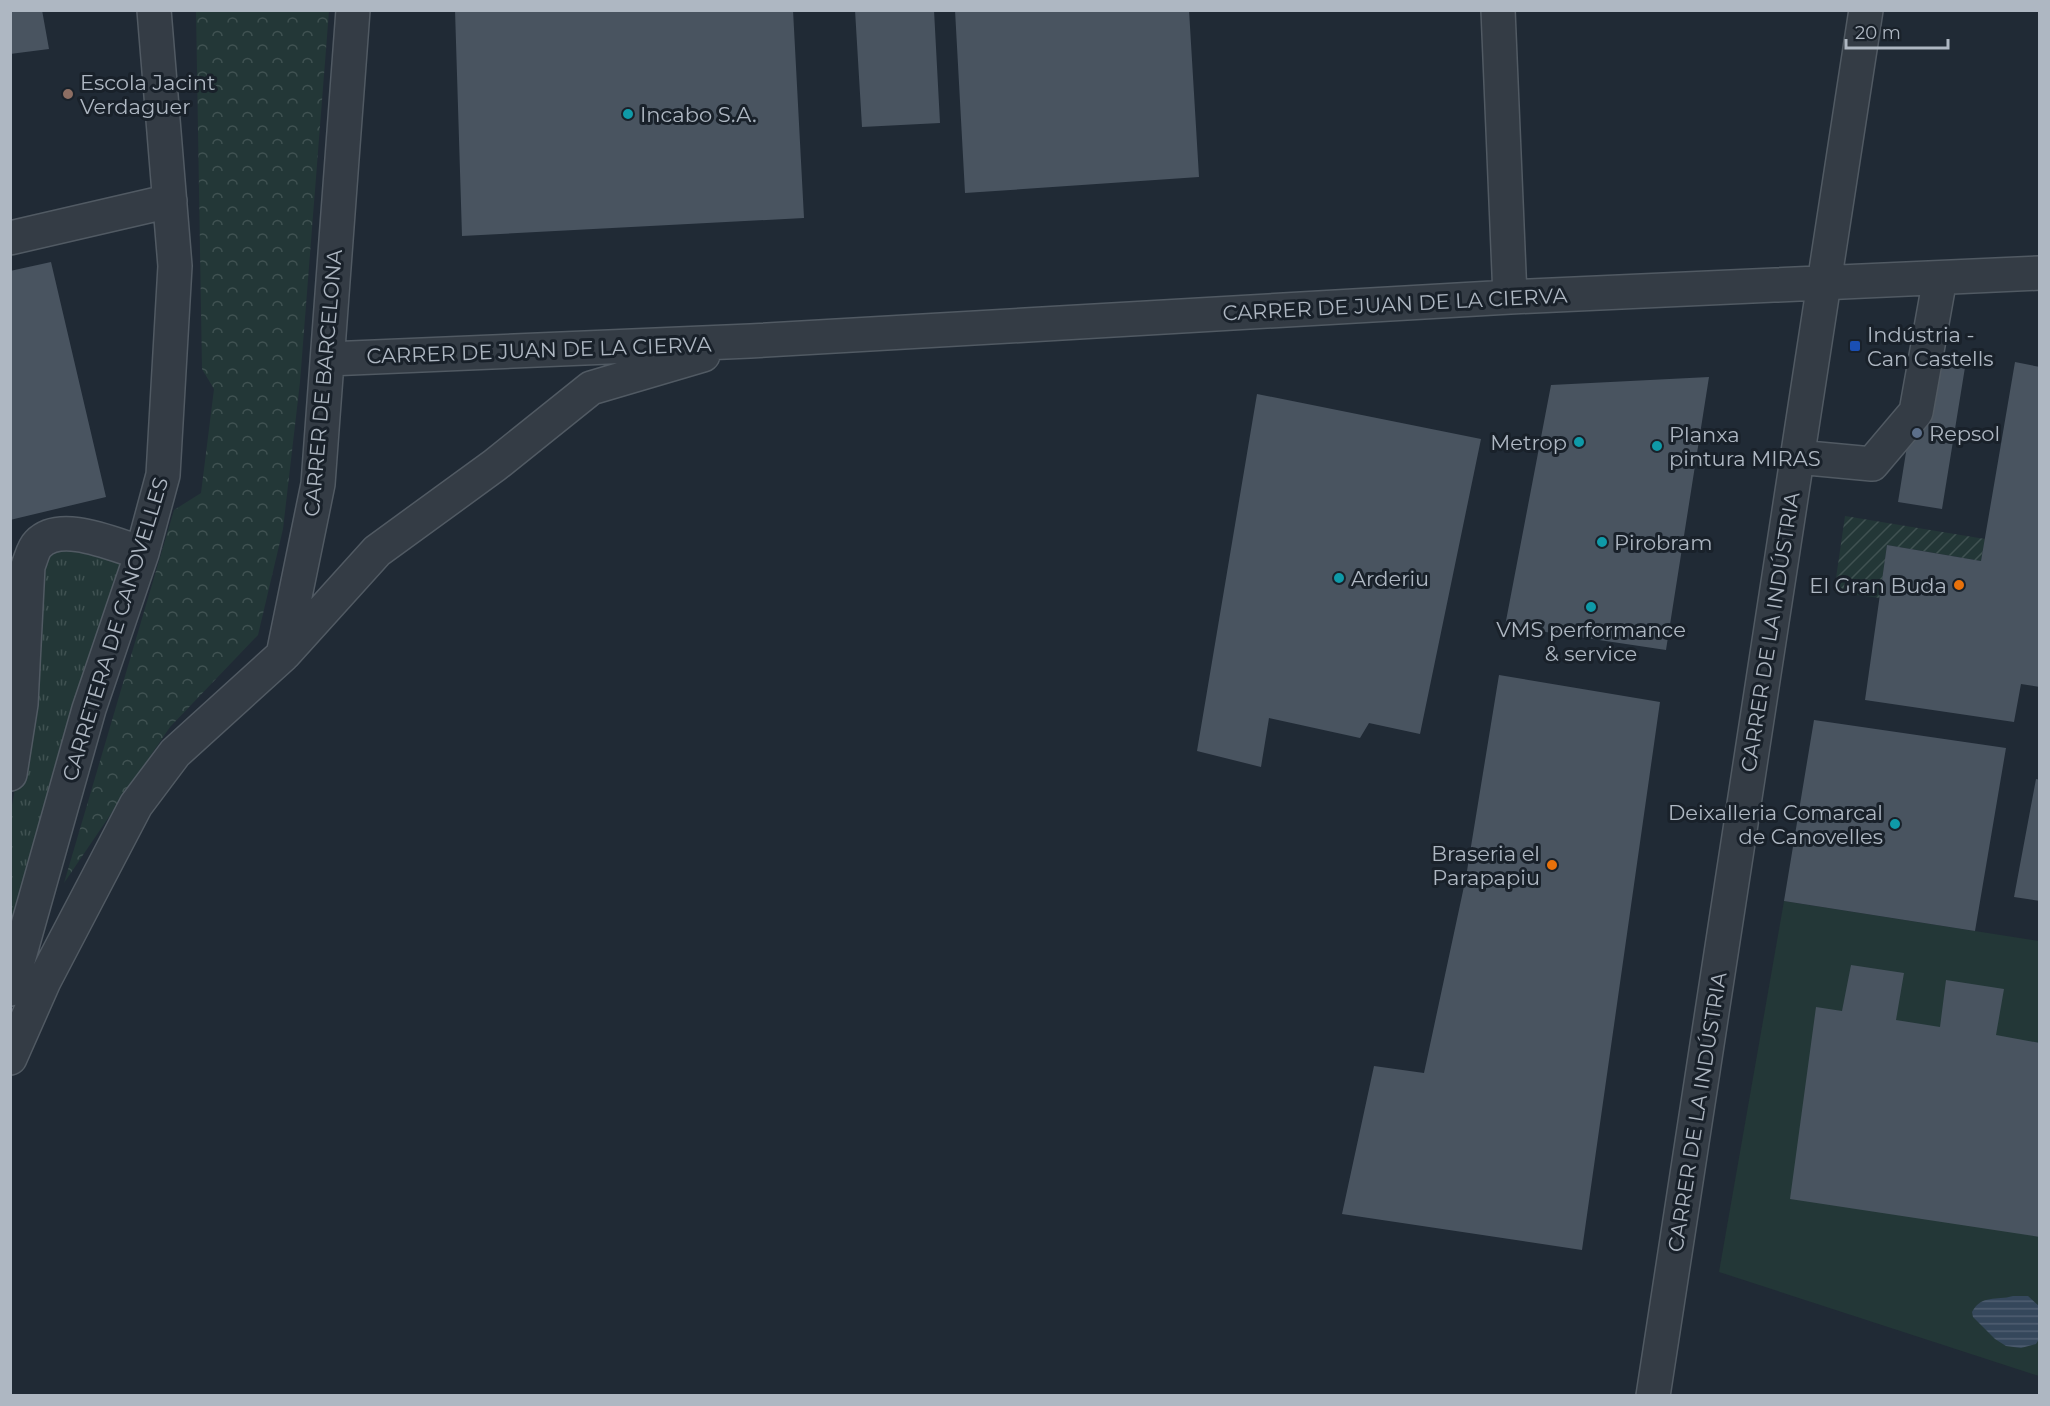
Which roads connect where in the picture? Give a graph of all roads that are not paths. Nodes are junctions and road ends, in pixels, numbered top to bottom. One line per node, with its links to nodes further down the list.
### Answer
1 (154, 10): 5 (street, CARRETERA DE CANOVELLES)
2 (353, 10): 12 (street, CARRER DE BARCELONA)
3 (1498, 10): 10 (street)
4 (1866, 10): 9 (street, CARRER DE LA INDÚSTRIA)
5 (170, 201): 6 (street); 14 (street, CARRETERA DE CANOVELLES)
6 (10, 238)
7 (2040, 273): 8 (street, CARRER DE JUAN DE LA CIERVA)
8 (1940, 278): 9 (street, CARRER DE JUAN DE LA CIERVA); 13 (street)
9 (1824, 282): 10 (street, CARRER DE JUAN DE LA CIERVA); 13 (street, CARRER DE LA INDÚSTRIA)
10 (1510, 297): 11 (street, CARRER DE JUAN DE LA CIERVA)
11 (750, 341): 12 (street, CARRER DE JUAN DE LA CIERVA); 15 (street, CARRER DE JUAN DE LA CIERVA)
12 (328, 359): 15 (street, CARRER DE BARCELONA)
13 (1797, 457): 19 (street, CARRER DE LA INDÚSTRIA)
14 (142, 553): 16 (street); 17 (street, CARRETERA DE CANOVELLES)
15 (283, 655): 18 (street)
16 (10, 774)
17 (10, 990)
18 (10, 1058)
19 (1653, 1395)

